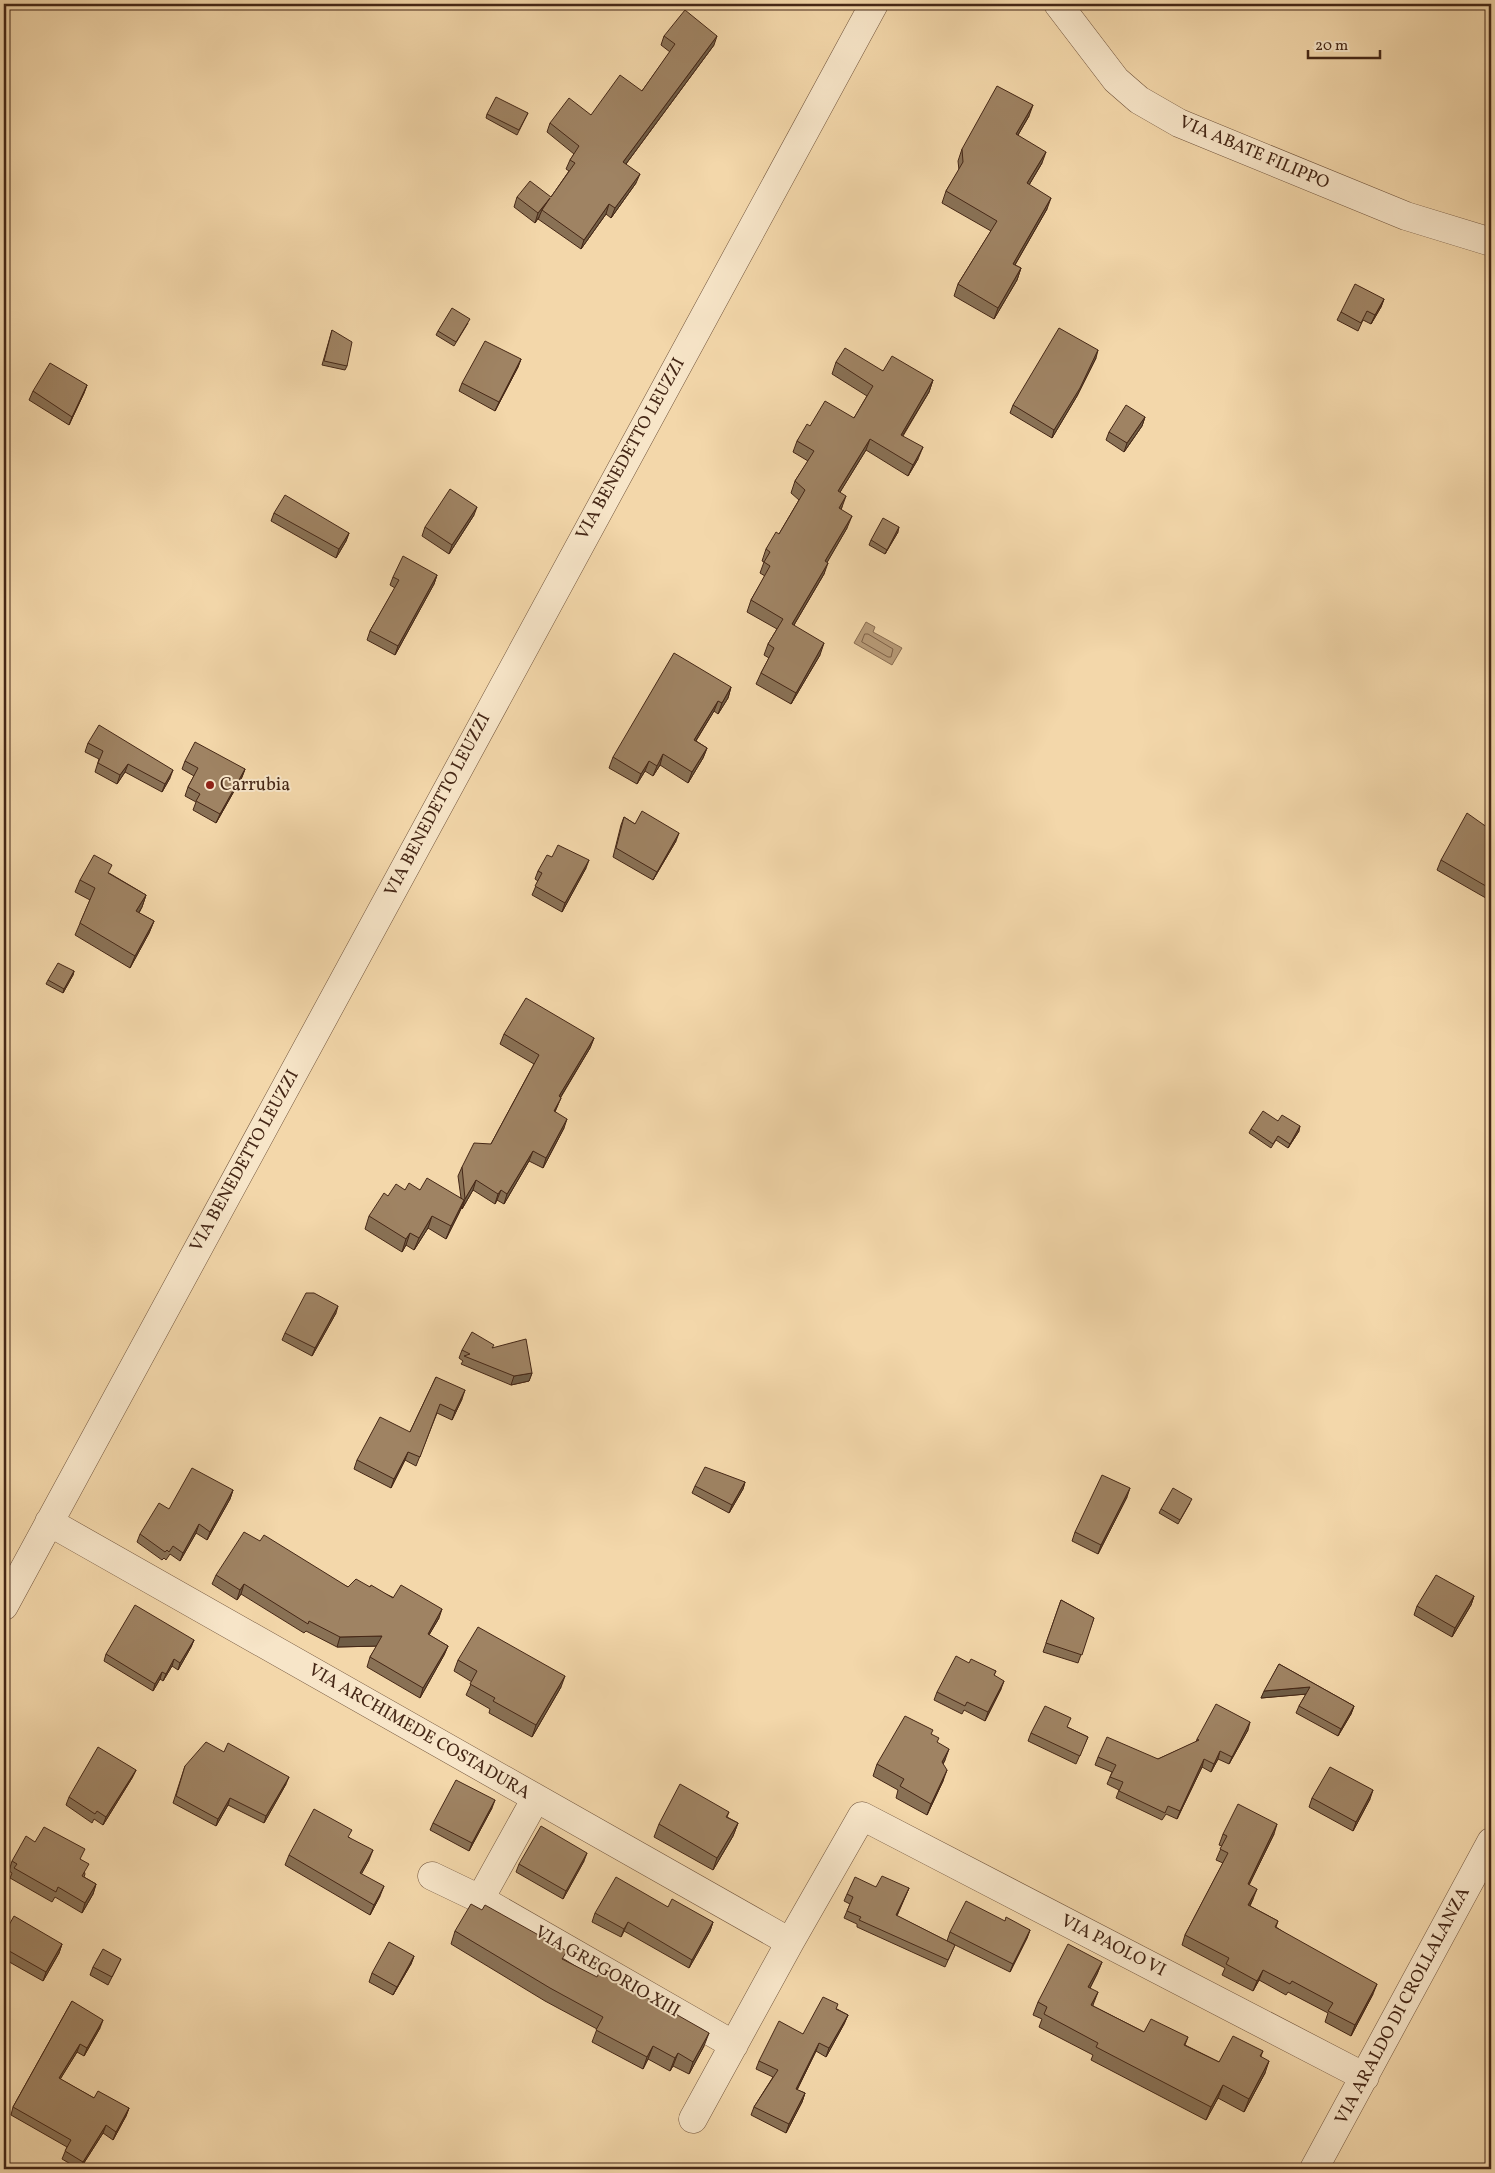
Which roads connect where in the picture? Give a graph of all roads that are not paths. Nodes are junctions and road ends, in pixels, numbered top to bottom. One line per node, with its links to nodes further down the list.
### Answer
1 (874, 4): 4 (street, VIA BENEDETTO LEUZZI)
2 (1058, 4): 3 (street, VIA ABATE FILIPPO)
3 (1491, 242)
4 (49, 1522): 5 (street, VIA BENEDETTO LEUZZI); 6 (street, VIA ARCHIMEDE COSTADURA)
5 (4, 1606)
6 (536, 1798): 9 (street); 10 (street, VIA ARCHIMEDE COSTADURA)
7 (1491, 1842): 12 (street, VIA ARALDO DI CROLLALANZA)
8 (432, 1876): 9 (street, VIA GREGORIO XIII)
9 (480, 1900): 11 (street, VIA GREGORIO XIII)
10 (790, 1942): 11 (street); 12 (street, VIA PAOLO VI)
11 (734, 2045): 13 (street)
12 (1365, 2077): 14 (street, VIA ARALDO DI CROLLALANZA)
13 (693, 2118)
14 (1314, 2169)

